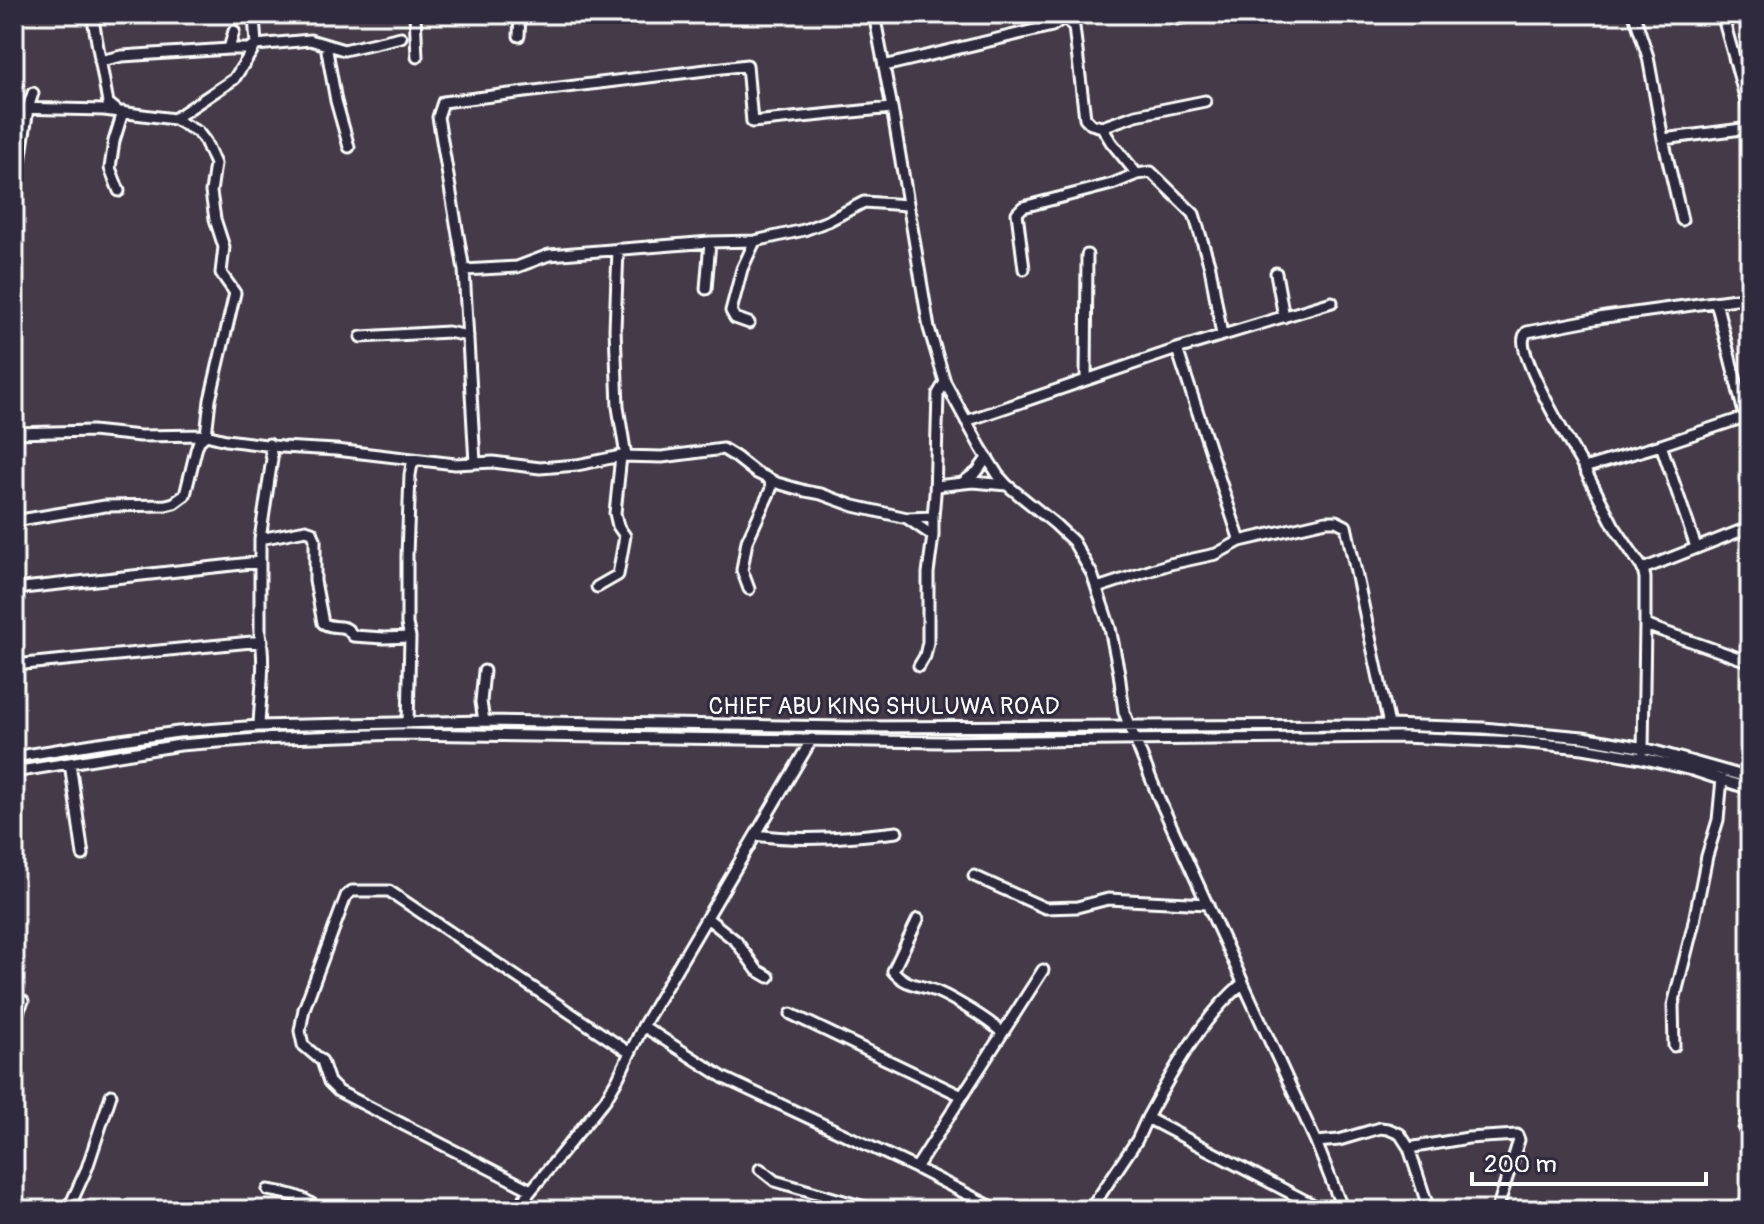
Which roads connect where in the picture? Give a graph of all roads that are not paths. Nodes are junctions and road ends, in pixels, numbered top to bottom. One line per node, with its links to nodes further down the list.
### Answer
1 (92, 14): 18 (street)
2 (415, 14): 17 (street)
3 (520, 14): 12 (street)
4 (874, 14): 19 (street)
5 (1062, 14): 19 (street); 28 (street)
6 (1169, 14): 7 (street)
7 (1200, 14)
8 (1634, 14): 30 (street)
9 (1722, 14): 26 (street)
10 (254, 16): 14 (street)
11 (234, 31): 16 (street)
12 (519, 36)
13 (401, 37): 15 (street)
14 (256, 45): 15 (street); 16 (street); 27 (street)
15 (326, 45): 31 (street)
16 (229, 49): 18 (street)
17 (417, 57)
18 (100, 61): 25 (street)
19 (884, 66): 24 (street)
20 (33, 93): 23 (street)
21 (1205, 101): 28 (street)
22 (14, 108): 23 (street)
23 (28, 108): 25 (street); 32 (street)
24 (892, 108): 35 (street); 42 (street)
25 (121, 112): 27 (street); 34 (street)
26 (1750, 115)
27 (174, 119): 59 (street)
28 (1102, 127): 33 (street)
29 (1750, 128): 30 (street)
30 (1663, 139): 36 (street)
31 (349, 147)
32 (14, 174)
33 (1137, 174): 41 (street); 50 (street)
34 (119, 191)
35 (907, 205): 37 (street); 55 (street)
36 (1682, 220)
37 (755, 241): 38 (street); 49 (street)
38 (710, 242): 39 (street); 44 (street)
39 (618, 249): 42 (street); 64 (street)
40 (1087, 255): 54 (street)
41 (1024, 269)
42 (464, 270): 51 (street)
43 (1276, 273): 48 (street)
44 (706, 289)
45 (1750, 297): 47 (street)
46 (1332, 302): 48 (street)
47 (1716, 302): 56 (street); 69 (street)
48 (1284, 317): 50 (street)
49 (749, 323)
50 (1222, 335): 53 (street)
51 (468, 336): 52 (street); 68 (street)
52 (361, 337)
53 (1177, 349): 54 (street); 80 (street)
54 (1086, 380): 57 (street)
55 (945, 382): 57 (street); 73 (street)
56 (1745, 417): 60 (street); 62 (street)
57 (966, 421): 65 (street)
58 (14, 433): 59 (street)
59 (206, 435): 61 (street); 76 (street)
60 (1750, 437)
61 (269, 444): 63 (street); 66 (street)
62 (1661, 445): 69 (street); 81 (street)
63 (282, 447): 66 (street); 67 (street)
64 (623, 456): 68 (street); 71 (street); 84 (street)
65 (987, 458): 70 (street); 72 (street)
66 (272, 459): 79 (street)
67 (416, 460): 68 (street); 89 (street)
68 (475, 463)
69 (1584, 468): 83 (street)
70 (962, 483): 72 (street); 73 (street)
71 (774, 485): 75 (street); 87 (street)
72 (1007, 485): 85 (street)
73 (936, 486): 74 (street)
74 (933, 517): 75 (street); 78 (street)
75 (907, 518): 78 (street)
76 (14, 521)
77 (1750, 527): 81 (street)
78 (933, 536): 93 (street)
79 (260, 539): 82 (street); 89 (street)
80 (1240, 541): 85 (street); 98 (street)
81 (1696, 547): 83 (street)
82 (260, 562): 86 (street); 90 (street)
83 (1643, 569): 88 (street)
84 (597, 587)
85 (1097, 588): 100 (street)
86 (14, 589)
87 (749, 589)
88 (1645, 625): 91 (street); 105 (street)
89 (410, 637): 96 (street)
90 (262, 641): 92 (street); 99 (street)
91 (1750, 662)
92 (14, 665)
93 (919, 666)
94 (484, 671): 95 (street)
95 (484, 721): 96 (street, CHIEF ABU KING SHULUWA ROAD); 97 (street, CHIEF ABU KING SHULUWA ROAD)
96 (408, 723): 99 (street, CHIEF ABU KING SHULUWA ROAD)
97 (640, 724): 100 (street, CHIEF ABU KING SHULUWA ROAD); 101 (street)
98 (1389, 725): 100 (street, CHIEF ABU KING SHULUWA ROAD); 105 (street, CHIEF ABU KING SHULUWA ROAD)
99 (259, 726): 104 (street, CHIEF ABU KING SHULUWA ROAD)
100 (1130, 727): 103 (street)
101 (638, 737): 102 (street); 107 (street)
102 (812, 739): 103 (street); 114 (street)
103 (1136, 740): 105 (street); 117 (street)
104 (99, 743): 106 (street, CHIEF ABU KING SHULUWA ROAD); 107 (street)
105 (1643, 753): 110 (street, CHIEF ABU KING SHULUWA ROAD); 111 (street)
106 (14, 757)
107 (100, 758): 108 (street)
108 (70, 763): 109 (street); 115 (street)
109 (14, 772)
110 (1750, 778)
111 (1722, 779): 112 (street); 128 (street)
112 (1750, 789)
113 (897, 832): 114 (street)
114 (756, 835): 118 (street)
115 (83, 855)
116 (974, 876): 117 (street)
117 (1208, 904): 122 (street)
118 (707, 918): 121 (street); 126 (street)
119 (918, 919): 127 (street)
120 (1043, 970): 127 (street)
121 (769, 977)
122 (1243, 983): 133 (street); 135 (street)
123 (23, 1001): 125 (street)
124 (791, 1014): 131 (street)
125 (14, 1020)
126 (643, 1026): 129 (street); 137 (street)
127 (1002, 1033): 131 (street)
128 (1674, 1046)
129 (630, 1053): 140 (street); 140 (street)
130 (111, 1095): 141 (street)
131 (962, 1096): 137 (street)
132 (1750, 1108): 134 (street)
133 (1147, 1118): 146 (street); 147 (street)
134 (1744, 1129)
135 (1316, 1142): 136 (street); 148 (street)
136 (1409, 1148): 149 (street); 150 (street)
137 (916, 1168): 145 (street)
138 (760, 1169): 144 (street)
139 (268, 1190): 142 (street)
140 (531, 1190): 143 (street)
141 (62, 1210)
142 (318, 1210)
143 (515, 1210)
144 (875, 1210)
145 (998, 1210)
146 (1090, 1210)
147 (1323, 1210)
148 (1343, 1210)
149 (1429, 1210)
150 (1497, 1210)

